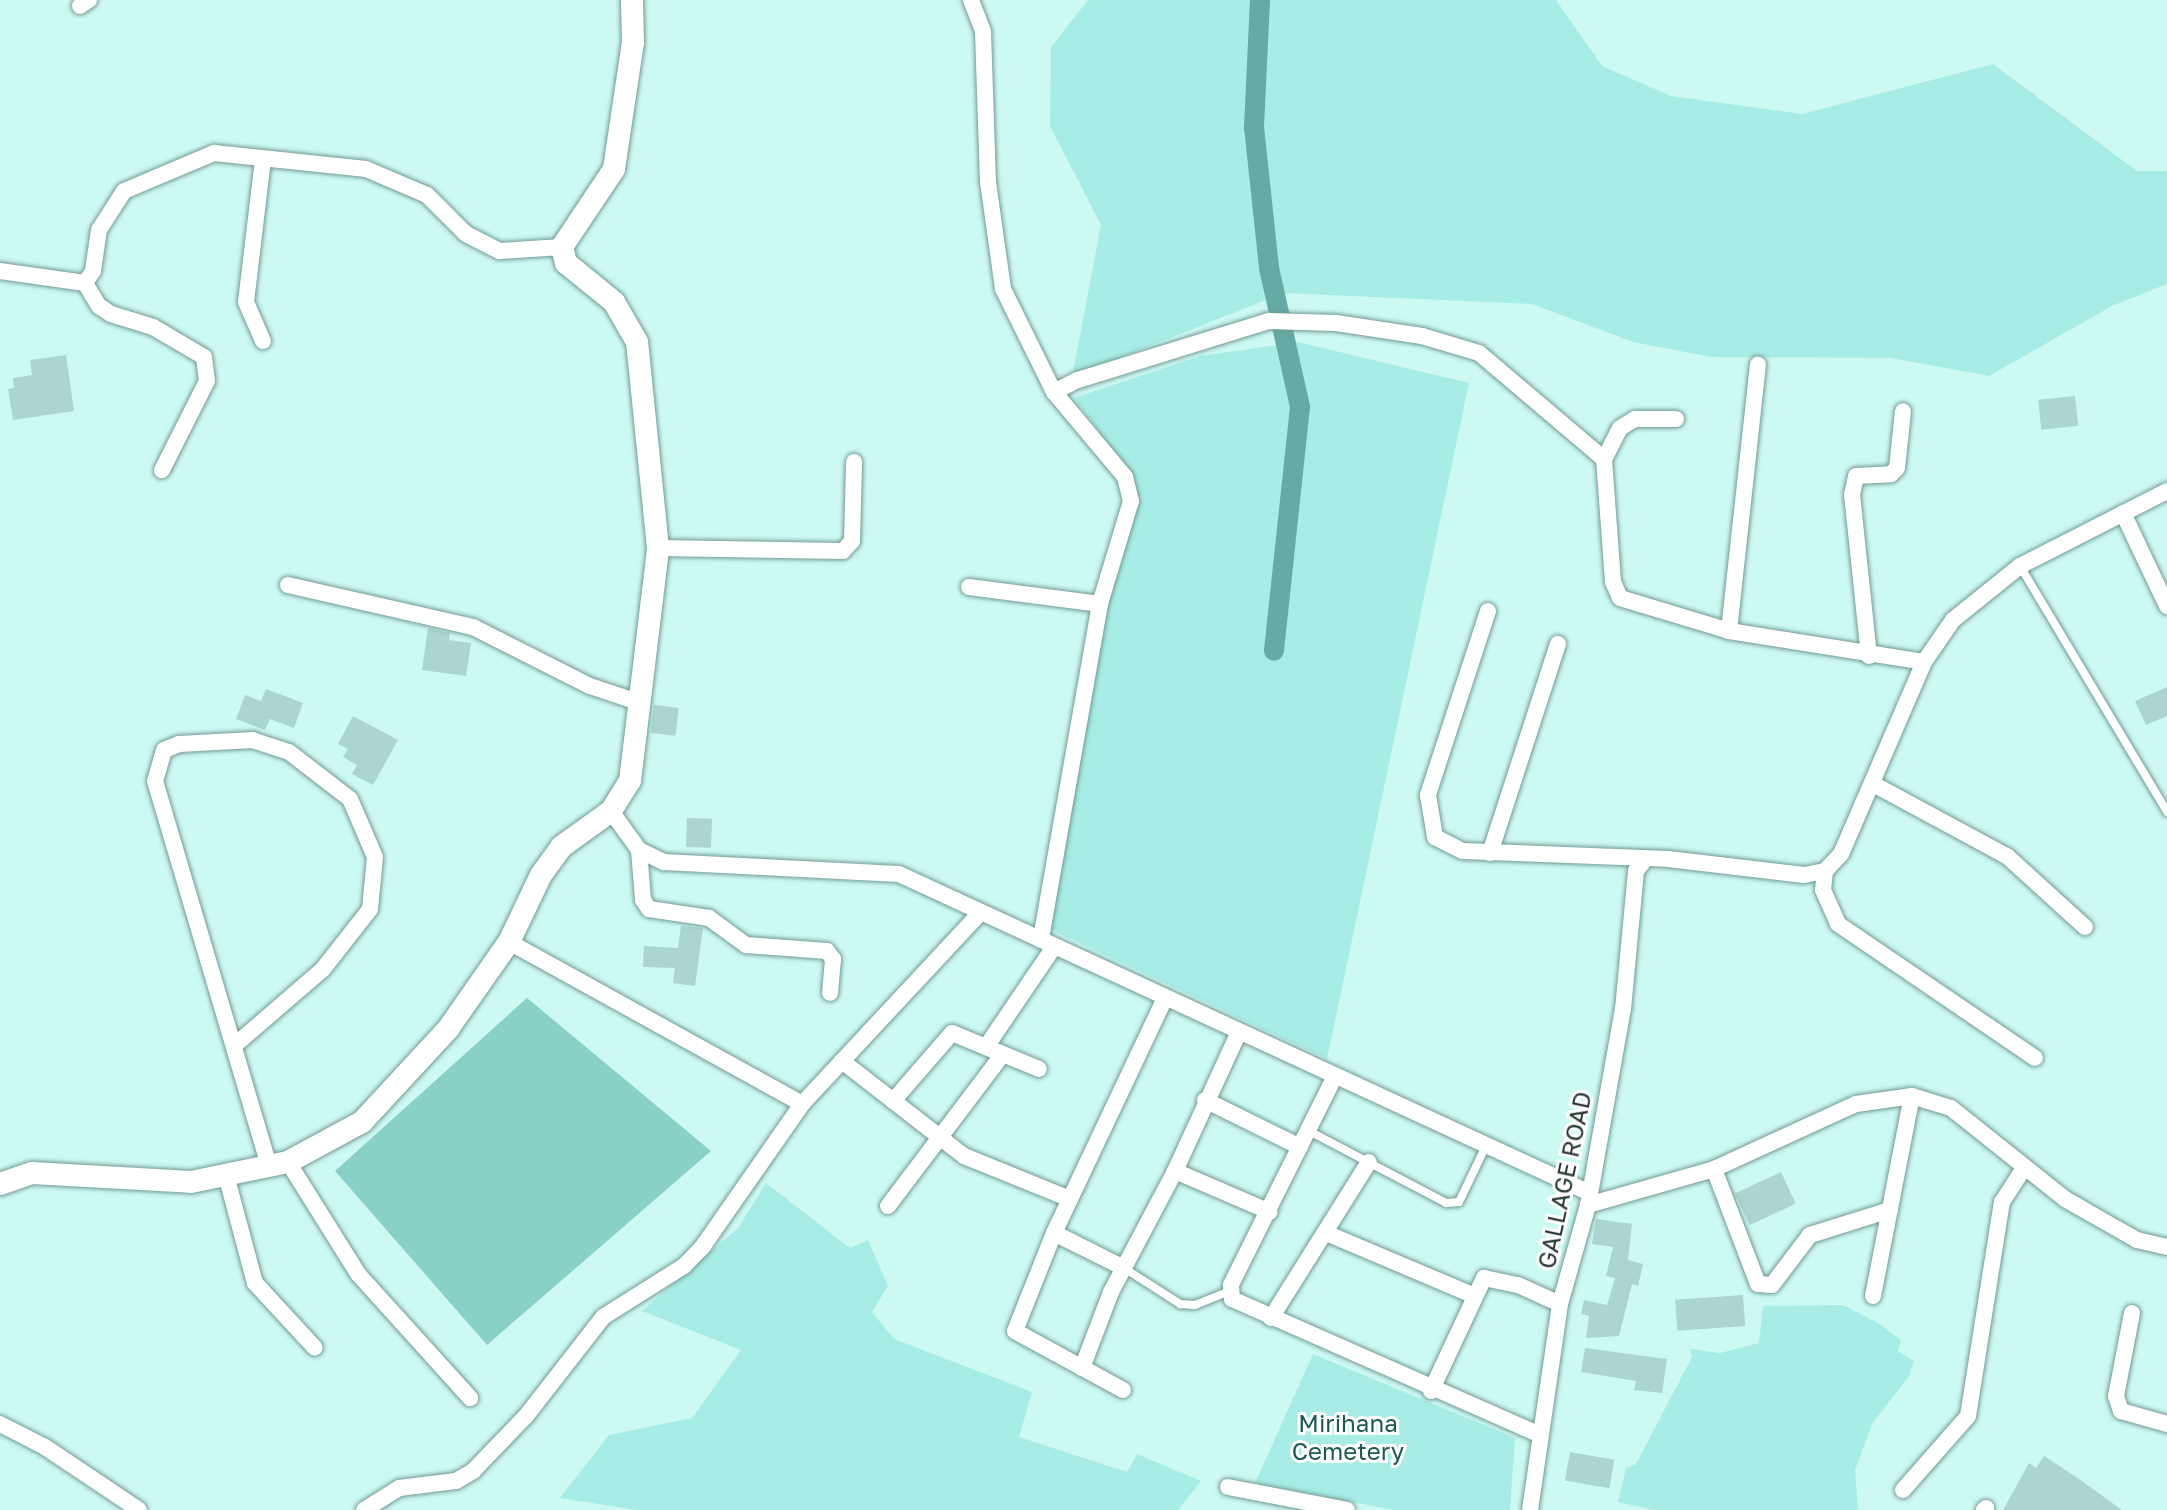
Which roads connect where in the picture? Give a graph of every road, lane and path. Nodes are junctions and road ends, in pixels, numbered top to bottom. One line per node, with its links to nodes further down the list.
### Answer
1 (632, 0): 4 (street)
2 (971, 0): 9 (street)
3 (263, 160): 4 (street); 6 (street); 7 (street)
4 (562, 247): 17 (street)
5 (0, 271): 6 (street)
6 (85, 283): 14 (street)
7 (263, 341)
8 (1758, 365): 24 (street)
9 (1054, 392): 12 (street); 21 (street)
10 (1903, 411): 26 (street)
11 (1676, 419): 12 (street)
12 (1604, 459): 24 (street)
13 (854, 462): 17 (street)
14 (162, 470)
15 (2167, 491): 16 (street)
16 (2123, 513): 18 (street); 22 (street)
17 (658, 548): 28 (street)
18 (2020, 566): 27 (street); 31 (lane)
19 (288, 585): 28 (street)
20 (969, 587): 21 (street)
21 (1100, 604): 39 (street)
22 (2167, 606)
23 (1488, 611): 33 (street)
24 (1729, 631): 26 (street)
25 (1558, 644): 33 (street)
26 (1869, 656): 27 (street)
27 (1924, 662): 29 (street)
28 (641, 703): 30 (street)
29 (1875, 785): 35 (street); 37 (street)
30 (611, 811): 32 (street); 38 (street)
31 (2167, 812)
32 (639, 850): 36 (street); 40 (street)
33 (1490, 853): 34 (street)
34 (1643, 862): 35 (street); 66 (street, GALLAGE ROAD)
35 (1825, 871): 46 (street)
36 (981, 912): 39 (street); 47 (street)
37 (2085, 927)
38 (509, 942): 53 (street); 59 (street)
39 (1047, 943): 41 (street); 43 (street)
40 (830, 993)
41 (1164, 1000): 42 (street); 65 (street)
42 (1238, 1034): 49 (street); 51 (street)
43 (988, 1044): 45 (street); 52 (street)
44 (235, 1045): 44 (street); 59 (street)
45 (1002, 1055): 48 (street); 55 (street)
46 (2035, 1058)
47 (842, 1061): 52 (street); 53 (street)
48 (1039, 1069)
49 (1334, 1078): 54 (street); 56 (street)
50 (1912, 1096): 60 (street); 61 (street); 68 (street)
51 (1205, 1100): 57 (street); 62 (street)
52 (893, 1101): 55 (street)
53 (802, 1104): 91 (street)
54 (1308, 1131): 57 (street); 58 (lane)
55 (939, 1138): 65 (street); 67 (street)
56 (1486, 1146): 58 (lane); 66 (street)
57 (1300, 1147): 69 (street)
58 (1369, 1162): 71 (street)
59 (279, 1164): 63 (street); 84 (street)
60 (2024, 1168): 72 (street); 89 (street)
61 (1714, 1169): 66 (street); 68 (street)
62 (1175, 1171): 69 (street); 73 (street)
63 (226, 1175): 64 (street); 80 (street)
64 (0, 1184)
65 (1070, 1199): 70 (street)
66 (1589, 1199): 77 (street, GALLAGE ROAD)
67 (888, 1206)
68 (1890, 1210): 76 (street)
69 (1270, 1212): 74 (street)
70 (1054, 1233): 73 (street); 81 (street)
71 (1326, 1233): 75 (street); 79 (street)
72 (2167, 1247)
73 (1124, 1268): 74 (lane); 81 (street)
74 (1229, 1291): 79 (street)
75 (1473, 1295): 77 (street); 83 (street)
76 (1873, 1296)
77 (1560, 1304): 87 (street, GALLAGE ROAD)
78 (2132, 1313): 86 (street)
79 (1271, 1318): 83 (street)
80 (315, 1348)
81 (1082, 1368): 82 (street)
82 (1123, 1390)
83 (1431, 1391): 87 (street)
84 (470, 1398)
85 (0, 1424): 90 (street)
86 (2167, 1424)
87 (1538, 1434): 93 (street, GALLAGE ROAD)
88 (1228, 1487): 92 (street)
89 (1903, 1490)
90 (139, 1510)
91 (364, 1510)
92 (1347, 1510)
93 (1530, 1510)

